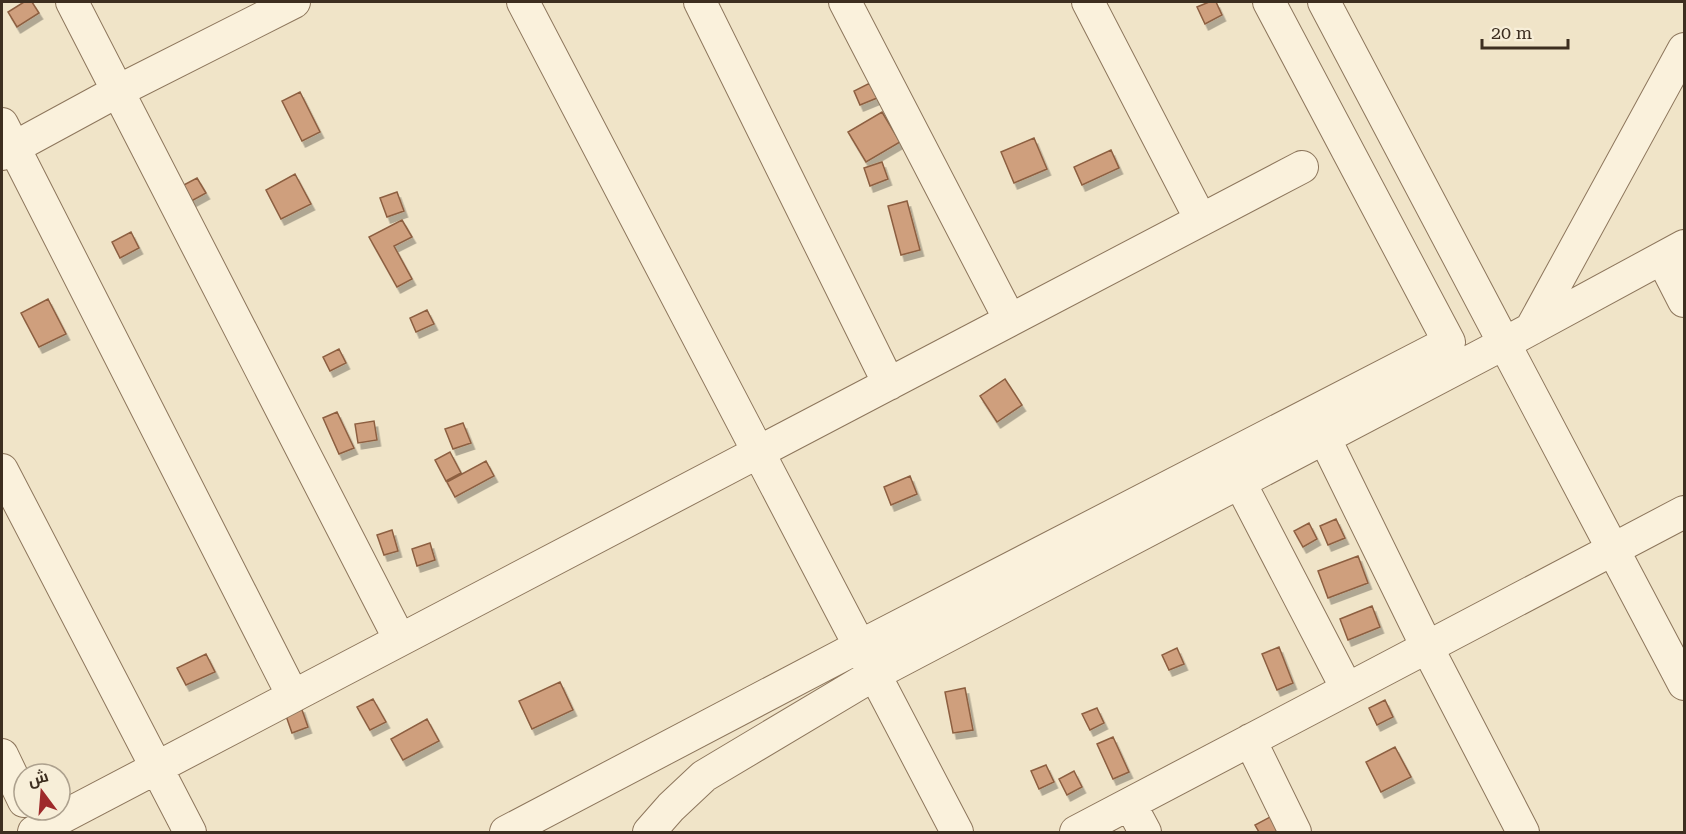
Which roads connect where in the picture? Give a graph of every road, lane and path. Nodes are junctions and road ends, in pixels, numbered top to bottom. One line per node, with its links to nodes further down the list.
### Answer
1 (72, 2): 10 (street)
2 (294, 2): 10 (street)
3 (523, 2): 20 (street)
4 (700, 2): 18 (street)
5 (845, 2): 16 (street)
6 (1088, 2): 13 (street)
7 (1269, 2): 26 (street)
8 (1324, 2): 17 (street)
9 (1684, 49): 17 (street)
10 (118, 92): 11 (street); 25 (street)
11 (6, 142): 31 (street)
12 (1302, 167): 13 (street)
13 (1201, 220): 16 (street)
14 (1673, 252): 15 (street); 17 (street)
15 (1684, 301)
16 (1010, 320): 18 (street)
17 (1518, 336): 19 (street); 24 (street)
18 (889, 384): 20 (street)
19 (1324, 438): 22 (street); 27 (street)
20 (759, 452): 25 (street); 26 (street)
21 (2, 470): 34 (street)
22 (1239, 481): 28 (street); 30 (street)
23 (1684, 512): 24 (street)
24 (1613, 549): 27 (street); 29 (street)
25 (400, 639): 31 (street)
26 (860, 646): 28 (street); 39 (street)
27 (1427, 647): 30 (street); 45 (street)
28 (874, 674): 40 (street); 41 (street)
29 (1684, 684)
30 (1347, 689): 32 (street)
31 (293, 696): 34 (street)
32 (1250, 740): 36 (street); 44 (street)
33 (2, 755): 35 (street)
34 (157, 768): 37 (street); 38 (street)
35 (12, 776)
36 (1130, 804): 42 (street); 43 (street)
37 (34, 824)
38 (190, 832)
39 (506, 832)
40 (649, 832)
41 (957, 832)
42 (1076, 832)
43 (1145, 832)
44 (1295, 832)
45 (1523, 832)

